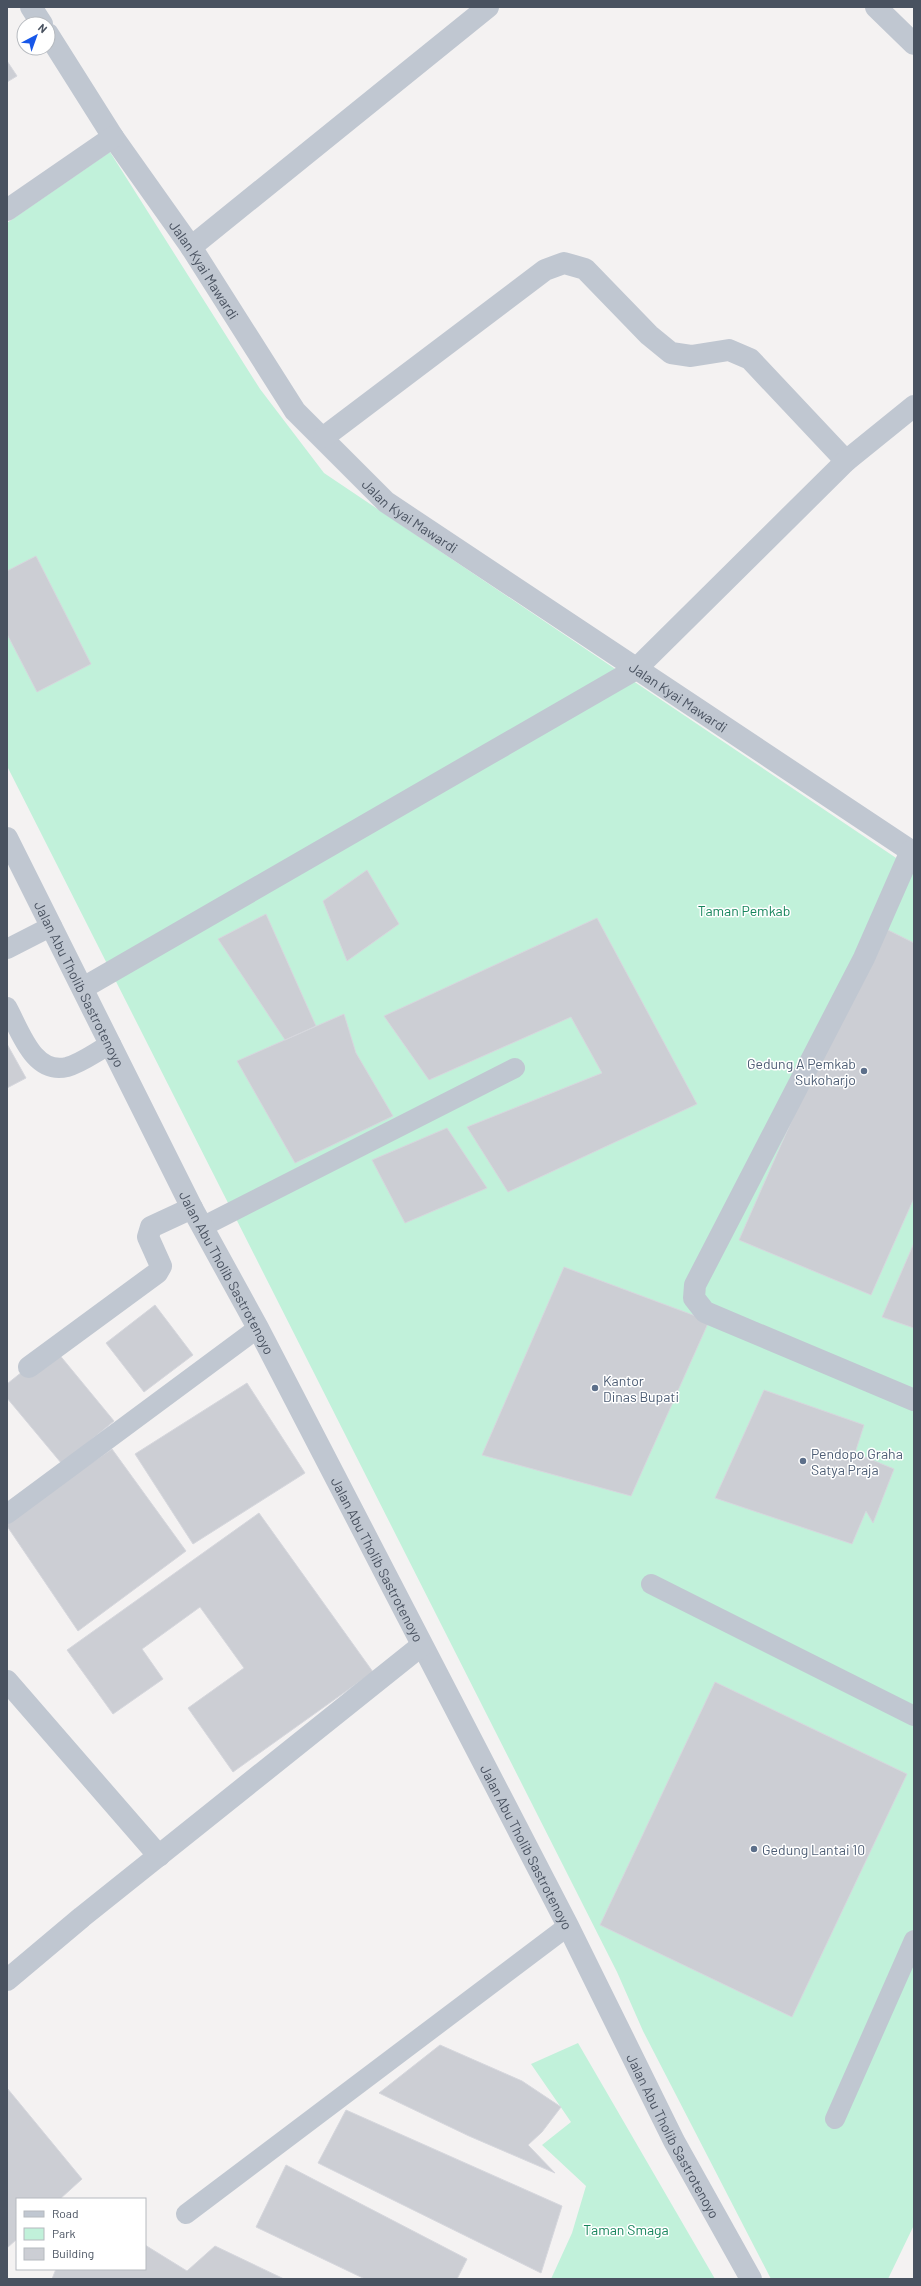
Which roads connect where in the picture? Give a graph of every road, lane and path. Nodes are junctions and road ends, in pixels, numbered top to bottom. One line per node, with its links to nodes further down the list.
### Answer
1 (31, 7): 4 (street)
2 (488, 7): 9 (street)
3 (876, 7): 5 (street)
4 (37, 16)
5 (914, 44)
6 (56, 47): 7 (street, Jalan Kyai Mawardi)
7 (113, 137): 8 (street); 9 (street, Jalan Kyai Mawardi)
8 (7, 210)
9 (191, 247): 11 (street, Jalan Kyai Mawardi)
10 (914, 406): 12 (street)
11 (324, 437): 12 (street); 13 (street, Jalan Kyai Mawardi)
12 (846, 461): 13 (street)
13 (636, 669): 15 (street, Jalan Kyai Mawardi); 18 (street)
14 (7, 838): 16 (street, Jalan Abu Tholib Sastrotenoyo)
15 (913, 852): 26 (street)
16 (52, 926): 17 (lane); 18 (street, Jalan Abu Tholib Sastrotenoyo)
17 (7, 949)
18 (83, 988): 20 (street, Jalan Abu Tholib Sastrotenoyo)
19 (7, 1007): 20 (lane)
20 (111, 1044): 22 (street, Jalan Abu Tholib Sastrotenoyo)
21 (515, 1068): 23 (lane)
22 (192, 1208): 23 (street, Jalan Abu Tholib Sastrotenoyo); 25 (street)
23 (202, 1227): 24 (street, Jalan Abu Tholib Sastrotenoyo)
24 (258, 1328): 27 (lane); 29 (street, Jalan Abu Tholib Sastrotenoyo)
25 (29, 1367)
26 (914, 1400)
27 (7, 1514)
28 (651, 1584): 31 (lane)
29 (421, 1646): 32 (street); 33 (street, Jalan Abu Tholib Sastrotenoyo)
30 (7, 1681): 32 (street)
31 (914, 1716)
32 (159, 1856): 35 (street)
33 (568, 1926): 37 (lane); 38 (street, Jalan Abu Tholib Sastrotenoyo)
34 (914, 1940): 36 (lane)
35 (7, 1980)
36 (835, 2119)
37 (186, 2214)
38 (751, 2279)

